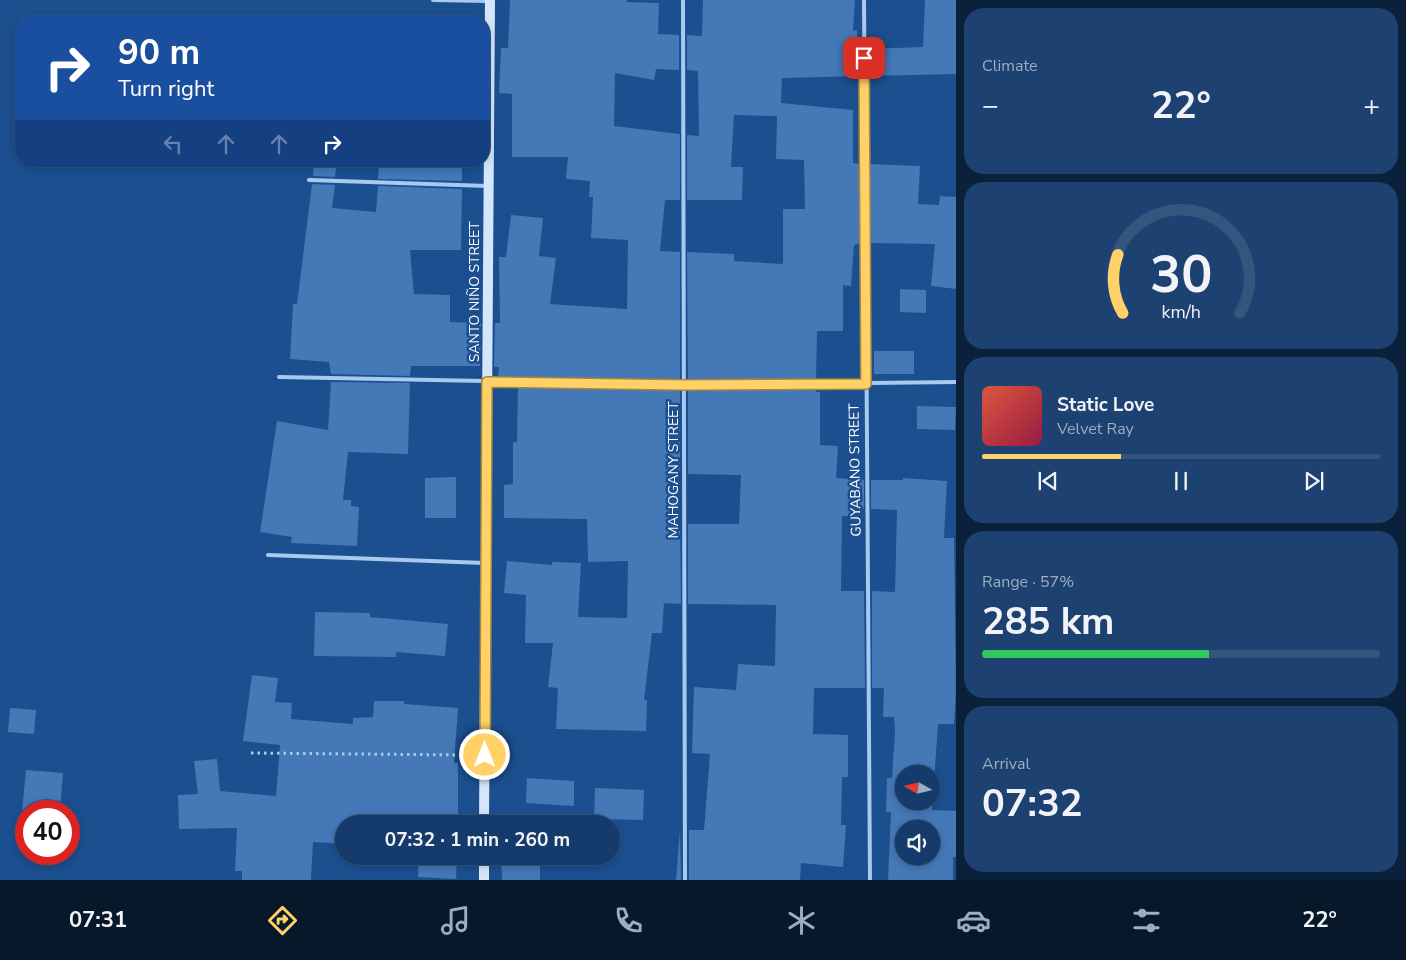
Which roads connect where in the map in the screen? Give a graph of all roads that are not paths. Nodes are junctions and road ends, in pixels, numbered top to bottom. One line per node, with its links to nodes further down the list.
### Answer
1 (432, 0): 4 (lane)
2 (683, 0): 13 (lane, MAHOGANY STREET)
3 (864, 0): 12 (lane, GUYABANO STREET)
4 (490, 1): 5 (street, SANTO NIÑO STREET)
5 (490, 15)
6 (488, 167): 8 (street, SANTO NIÑO STREET)
7 (309, 180): 8 (lane)
8 (488, 186): 10 (street, SANTO NIÑO STREET)
9 (279, 377): 10 (lane)
10 (487, 382): 13 (lane); 15 (street, SANTO NIÑO STREET)
11 (956, 382): 12 (lane)
12 (866, 384): 13 (lane); 20 (lane, GUYABANO STREET)
13 (684, 385): 19 (lane, MAHOGANY STREET)
14 (268, 555): 15 (lane)
15 (486, 564): 16 (street, SANTO NIÑO STREET)
16 (484, 815)
17 (484, 865): 18 (street)
18 (484, 880)
19 (686, 880)
20 (870, 880)

